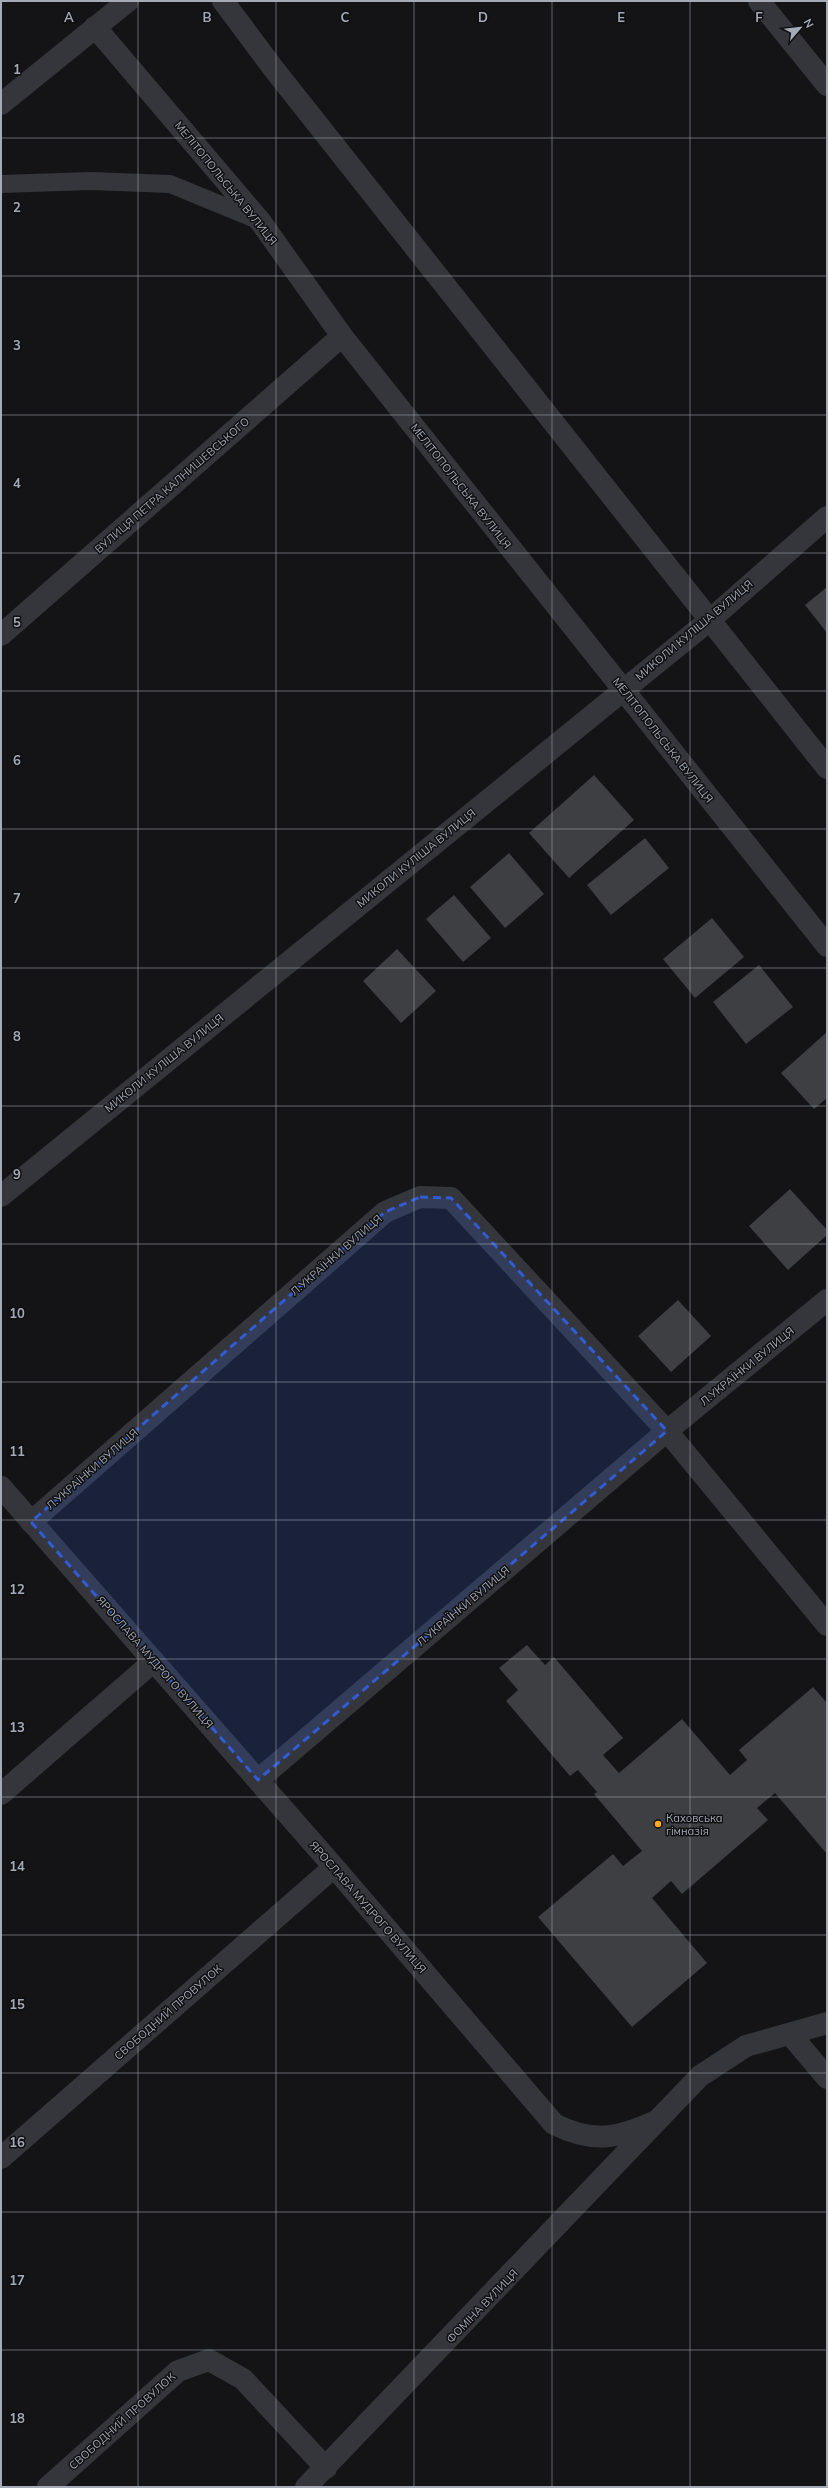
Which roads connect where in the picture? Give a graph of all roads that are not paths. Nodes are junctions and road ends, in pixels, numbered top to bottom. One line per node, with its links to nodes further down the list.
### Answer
1 (128, 1): 4 (street)
2 (222, 1): 11 (street)
3 (759, 1): 5 (street)
4 (95, 27): 6 (street); 8 (street, МЕЛІТОПОЛЬСЬКА ВУЛИЦЯ)
5 (827, 85)
6 (1, 104)
7 (1, 184): 8 (lane)
8 (260, 221): 9 (street, МЕЛІТОПОЛЬСЬКА ВУЛИЦЯ)
9 (342, 336): 12 (street, ВУЛИЦЯ ПЕТРА КАЛНИШЕВСЬКОГО); 13 (street, МЕЛІТОПОЛЬСЬКА ВУЛИЦЯ)
10 (827, 517): 11 (street, МИКОЛИ КУЛІША ВУЛИЦЯ)
11 (711, 619): 13 (street, МИКОЛИ КУЛІША ВУЛИЦЯ); 14 (street)
12 (1, 635)
13 (623, 689): 15 (street, МЕЛІТОПОЛЬСЬКА ВУЛИЦЯ); 16 (street, МИКОЛИ КУЛІША ВУЛИЦЯ)
14 (827, 768)
15 (827, 946)
16 (1, 1196)
17 (827, 1300): 18 (street, Л.УКРАЇНКИ ВУЛИЦЯ)
18 (667, 1431): 20 (street, Л.УКРАЇНКИ ВУЛИЦЯ); 21 (street, Л.УКРАЇНКИ ВУЛИЦЯ); 23 (street, Л.УКРАЇНКИ ВУЛИЦЯ)
19 (1, 1487): 20 (street, ЯРОСЛАВА МУДРОГО ВУЛИЦЯ)
20 (31, 1522): 22 (street, ЯРОСЛАВА МУДРОГО ВУЛИЦЯ)
21 (827, 1626)
22 (154, 1661): 23 (street, ЯРОСЛАВА МУДРОГО ВУЛИЦЯ); 24 (street)
23 (258, 1780): 25 (street, ЯРОСЛАВА МУДРОГО ВУЛИЦЯ)
24 (1, 1794)
25 (334, 1867): 29 (street, ЯРОСЛАВА МУДРОГО ВУЛИЦЯ); 30 (street, СВОБОДНИЙ ПРОВУЛОК)
26 (827, 2023): 27 (street, ЯРОСЛАВА МУДРОГО ВУЛИЦЯ)
27 (790, 2034): 28 (street); 29 (street, ЯРОСЛАВА МУДРОГО ВУЛИЦЯ)
28 (827, 2078)
29 (654, 2122): 31 (street, ФОМІНА ВУЛИЦЯ)
30 (1, 2158)
31 (326, 2468): 32 (street, СВОБОДНИЙ ПРОВУЛОК); 33 (street, ФОМІНА ВУЛИЦЯ)
32 (48, 2487)
33 (306, 2487)

